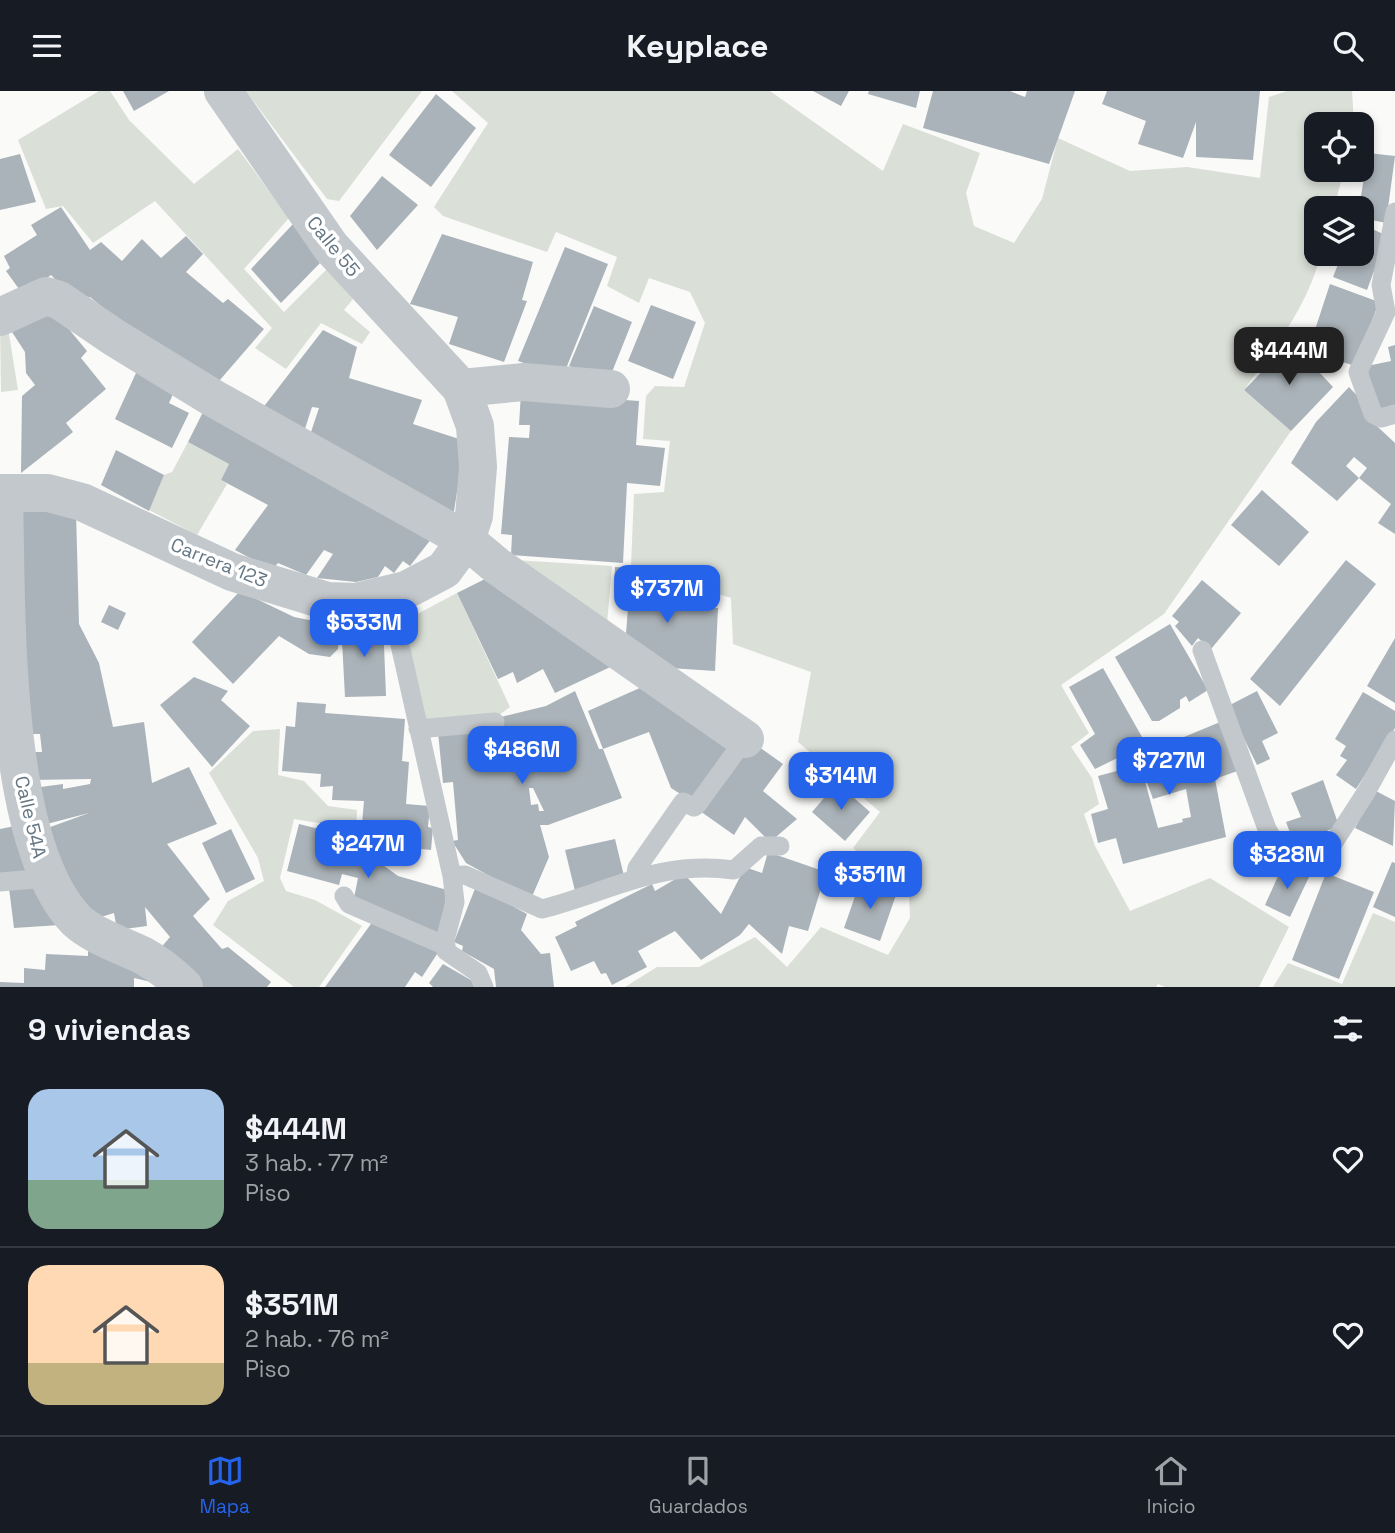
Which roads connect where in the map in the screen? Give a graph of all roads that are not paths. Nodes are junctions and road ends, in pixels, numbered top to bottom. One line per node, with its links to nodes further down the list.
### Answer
1 (223, 91): 4 (street, Calle 55)
2 (1395, 212): 6 (lane)
3 (0, 317): 8 (street)
4 (461, 388): 5 (street); 8 (street, Calle 55)
5 (611, 389)
6 (1395, 414)
7 (2, 493): 9 (street, Carrera 123); 17 (street, Calle 54A)
8 (466, 540): 9 (street, Carrera 123); 13 (street)
9 (389, 596): 12 (lane)
10 (1202, 650): 14 (lane)
11 (495, 722): 12 (lane)
12 (418, 729): 16 (lane)
13 (746, 739): 18 (lane)
14 (1395, 740)
15 (780, 846): 18 (lane)
16 (452, 876): 18 (lane); 21 (lane)
17 (46, 878): 19 (lane); 22 (street, Calle 54A)
18 (635, 878)
19 (0, 882)
20 (344, 897): 21 (lane)
21 (446, 946): 23 (lane)
22 (184, 987)
23 (484, 987)

